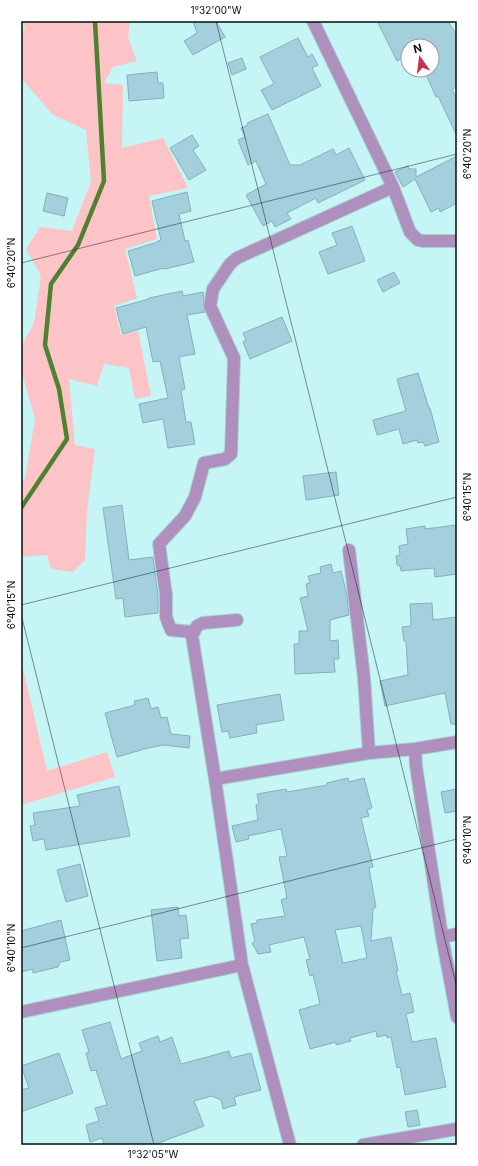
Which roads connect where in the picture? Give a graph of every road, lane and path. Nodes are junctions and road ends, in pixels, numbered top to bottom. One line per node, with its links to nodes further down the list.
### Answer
1 (313, 21): 2 (street)
2 (393, 188): 3 (street); 6 (street)
3 (457, 241)
4 (349, 550): 9 (street)
5 (237, 620): 6 (street)
6 (193, 632): 10 (street)
7 (457, 742): 8 (street)
8 (415, 749): 9 (street); 12 (street)
9 (369, 752): 10 (street)
10 (215, 779): 13 (street)
11 (457, 934): 12 (street)
12 (442, 937): 15 (street)
13 (242, 965): 14 (street); 17 (street)
14 (21, 1012)
15 (457, 1017)
16 (457, 1129): 18 (street)
17 (290, 1145)
18 (363, 1145)

